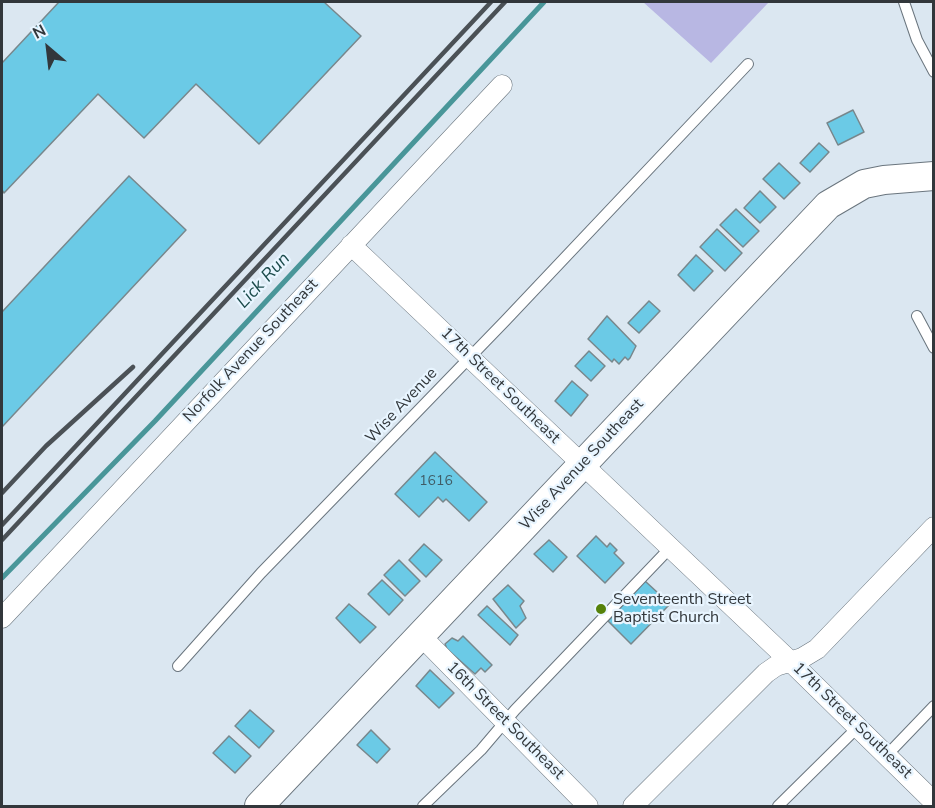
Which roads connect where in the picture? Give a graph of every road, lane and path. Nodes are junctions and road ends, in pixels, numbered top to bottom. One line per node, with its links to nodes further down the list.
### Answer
1 (904, 2): 3 (lane)
2 (748, 64): 9 (lane, Wise Avenue)
3 (933, 72)
4 (502, 85): 6 (street, Norfolk Avenue Southeast)
5 (933, 176): 10 (street, Wise Avenue Southeast)
6 (351, 245): 9 (street, 17th Street Southeast); 13 (street, Norfolk Avenue Southeast)
7 (917, 316): 8 (lane)
8 (933, 348)
9 (470, 356): 10 (street, 17th Street Southeast); 16 (lane, Wise Avenue)
10 (582, 465): 12 (street, 17th Street Southeast); 14 (street, Wise Avenue Southeast)
11 (933, 527): 15 (street)
12 (669, 549): 15 (street, 17th Street Southeast); 18 (lane)
13 (2, 618)
14 (420, 636): 18 (street, 16th Street Southeast); 22 (street, Wise Avenue Southeast)
15 (791, 662): 19 (street, 17th Street Southeast); 25 (street)
16 (178, 666)
17 (933, 706): 20 (lane)
18 (505, 722): 23 (lane); 24 (street, 16th Street Southeast)
19 (858, 727): 20 (street, 17th Street Southeast); 26 (lane)
20 (887, 756): 21 (street, 17th Street Southeast)
21 (927, 802)
22 (259, 807)
23 (423, 807)
24 (588, 807)
25 (633, 807)
26 (778, 807)

